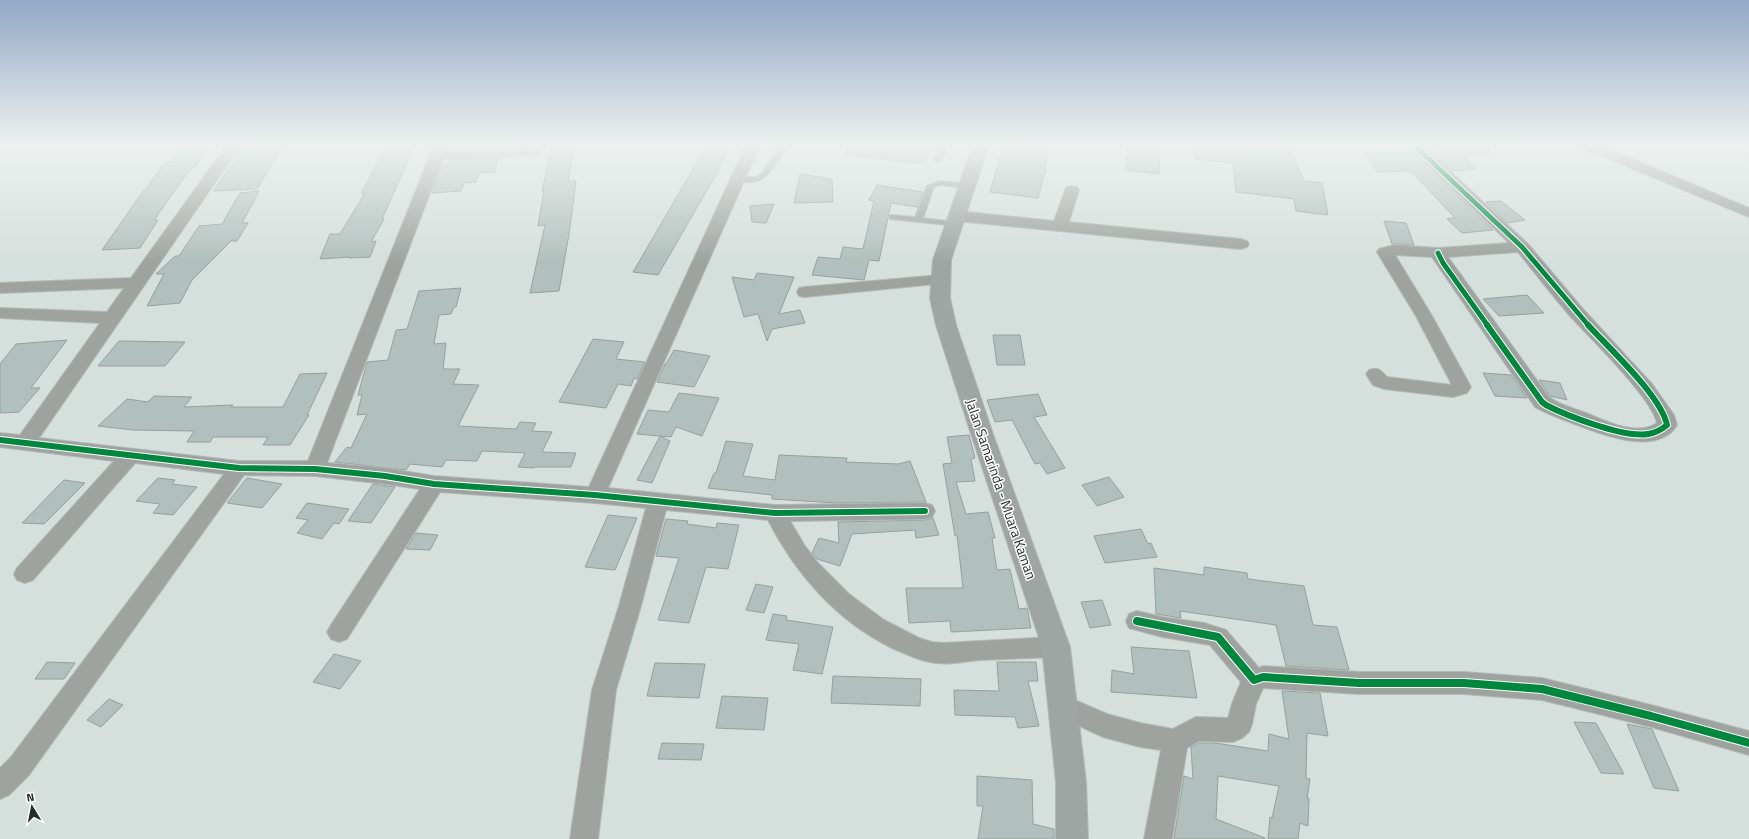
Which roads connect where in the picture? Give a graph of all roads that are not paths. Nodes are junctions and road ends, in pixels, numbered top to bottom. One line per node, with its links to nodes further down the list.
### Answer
1 (206, 184): 19 (street)
2 (426, 184): 29 (street)
3 (736, 184): 31 (street)
4 (937, 184): 12 (lane)
5 (950, 184): 8 (lane)
6 (1455, 184): 16 (street)
7 (1680, 184): 10 (street)
8 (967, 186): 13 (main road, Jalan Samarinda - Muara Kaman)
9 (1072, 190): 14 (street)
10 (1749, 213)
11 (893, 218): 12 (lane)
12 (918, 220): 13 (lane)
13 (955, 220): 14 (street); 18 (main road, Jalan Samarinda - Muara Kaman)
14 (1060, 226): 15 (street)
15 (1241, 244)
16 (1522, 247): 17 (street); 17 (street)
17 (1438, 253): 24 (street)
18 (940, 280): 21 (street); 38 (main road, Jalan Samarinda - Muara Kaman)
19 (136, 283): 20 (street); 23 (street)
20 (0, 288)
21 (805, 292)
22 (0, 313): 23 (street)
23 (112, 318): 26 (street)
24 (1375, 374)
25 (0, 441): 26 (street)
26 (25, 444): 27 (street)
27 (132, 455): 28 (street); 35 (street)
28 (240, 468): 29 (street); 43 (street)
29 (315, 469): 30 (street)
30 (434, 484): 31 (street); 37 (street)
31 (595, 494): 32 (street)
32 (658, 501): 34 (street); 44 (street)
33 (925, 511): 34 (street)
34 (775, 513): 38 (street)
35 (25, 574)
36 (1137, 621): 39 (street)
37 (339, 632)
38 (1056, 647): 40 (main road, Jalan Samarinda - Muara Kaman)
39 (1254, 680): 41 (street); 42 (street)
40 (1063, 706): 41 (street); 45 (main road, Jalan Samarinda - Muara Kaman)
41 (1175, 741): 46 (street)
42 (1749, 743)
43 (0, 786)
44 (584, 839)
45 (1072, 839)
46 (1158, 839)

